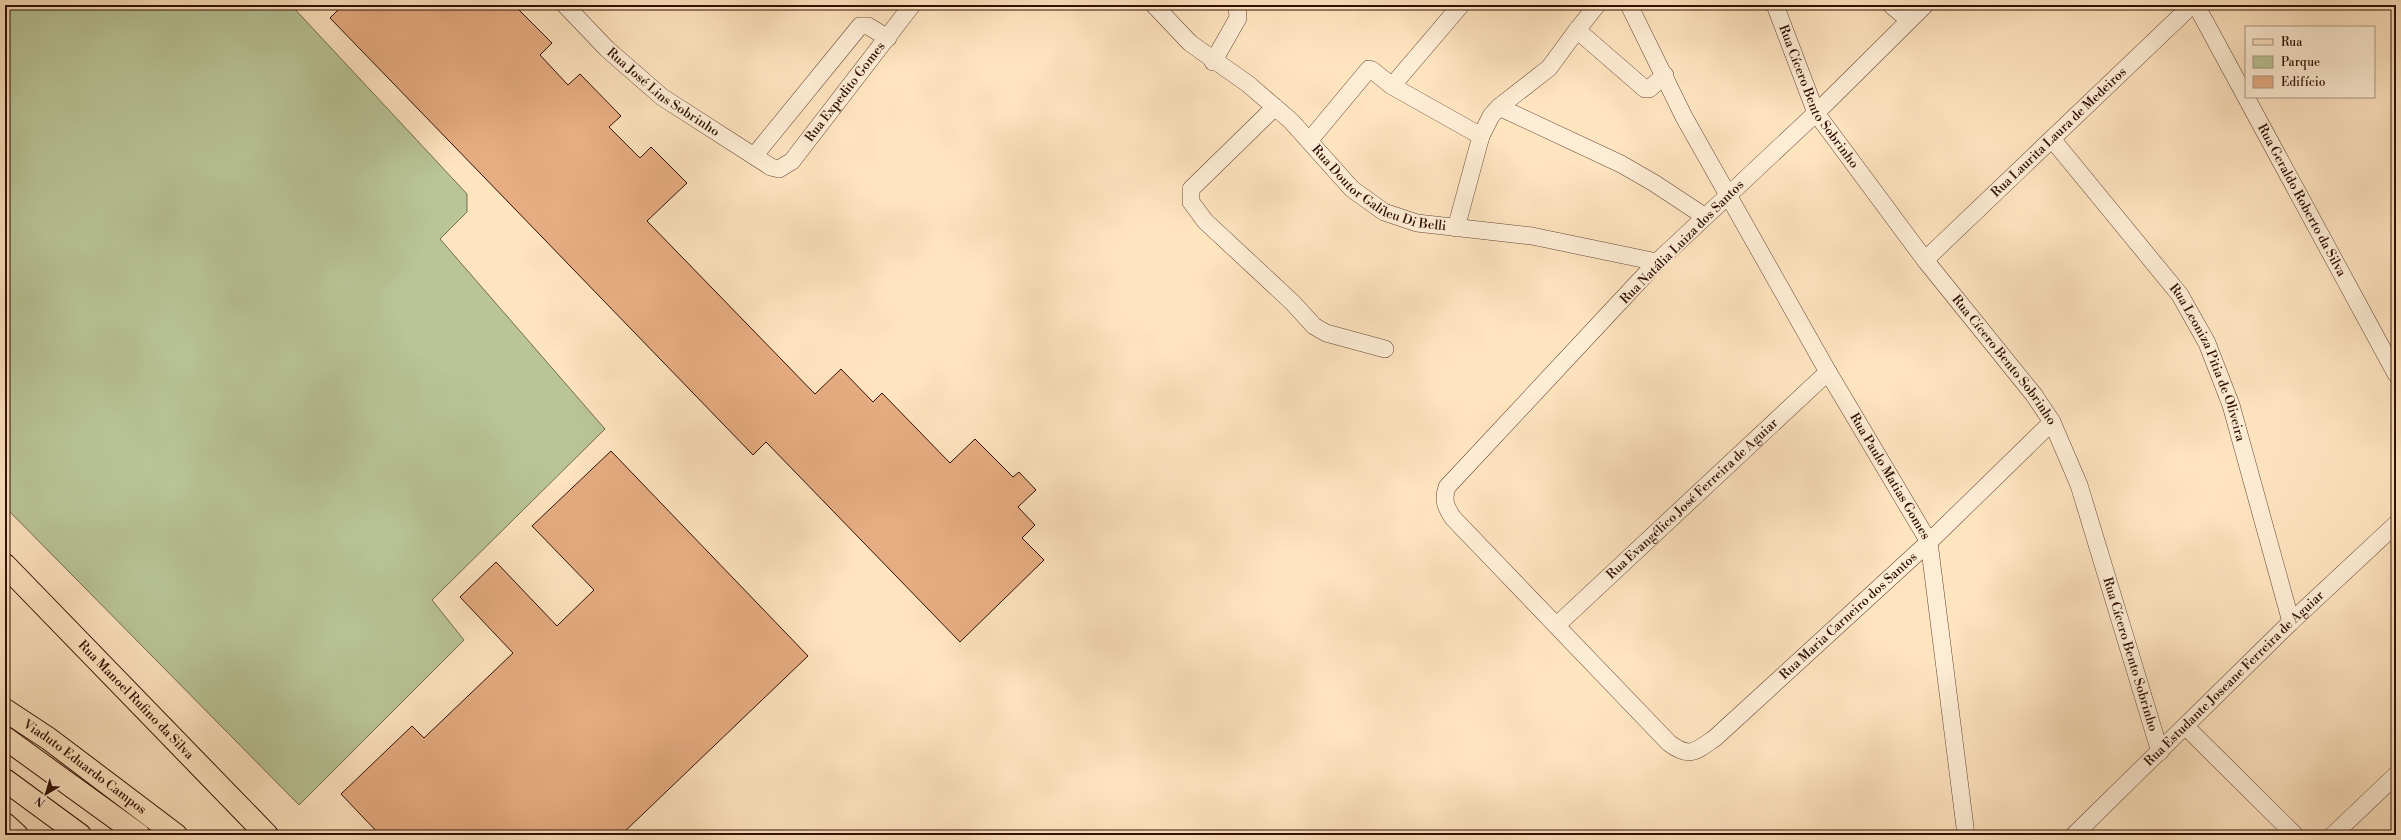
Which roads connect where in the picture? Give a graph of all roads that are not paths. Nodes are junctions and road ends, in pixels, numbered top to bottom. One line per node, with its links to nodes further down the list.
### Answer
1 (565, 5): 27 (street, Rua José Lins Sobrinho)
2 (912, 5): 15 (street, Rua Expedito Gomes)
3 (1154, 5): 16 (street, Rua Doutor Galileu Di Belli)
4 (1237, 5): 16 (street)
5 (1461, 5): 18 (street)
6 (1597, 5): 14 (street)
7 (1629, 5): 17 (street, Rua Paulo Matias Gomes)
8 (1775, 5): 23 (street, Rua Cícero Bento Sobrinho)
9 (1892, 5): 13 (street)
10 (1925, 5): 13 (street, Rua Natália Luiza dos Santos)
11 (2192, 5): 25 (street, Rua Laurita Laura de Medeiros)
12 (2196, 5): 19 (street, Rua Geraldo Roberto da Silva)
13 (1909, 20): 23 (street, Rua Natália Luiza dos Santos)
14 (1577, 30): 17 (street); 22 (street)
15 (888, 38): 27 (street); 28 (street, Rua Expedito Gomes)
16 (1214, 62): 21 (street, Rua Doutor Galileu Di Belli)
17 (1665, 75): 29 (street, Rua Paulo Matias Gomes)
18 (1392, 86): 24 (street); 26 (street)
19 (2245, 95)
20 (2246, 98): 36 (street, Rua Geraldo Roberto da Silva)
21 (1275, 107): 26 (street, Rua Doutor Galileu Di Belli); 34 (street)
22 (1499, 107): 24 (street); 30 (street)
23 (1816, 113): 29 (street, Rua Natália Luiza dos Santos); 32 (street, Rua Cícero Bento Sobrinho)
24 (1481, 136): 31 (street)
25 (2052, 139): 32 (street, Rua Laurita Laura de Medeiros); 42 (street, Rua Leoniza Pitia de Oliveira)
26 (1309, 141): 31 (street, Rua Doutor Galileu Di Belli)
27 (754, 156): 28 (street, Rua José Lins Sobrinho)
28 (772, 167)
29 (1728, 195): 30 (street, Rua Natália Luiza dos Santos); 35 (street, Rua Paulo Matias Gomes)
30 (1704, 216): 33 (street, Rua Natália Luiza dos Santos)
31 (1456, 228): 33 (street, Rua Doutor Galileu Di Belli)
32 (1925, 260): 37 (street, Rua Cícero Bento Sobrinho)
33 (1658, 262): 38 (street, Rua Natália Luiza dos Santos)
34 (1385, 349)
35 (1828, 372): 40 (street, Rua Paulo Matias Gomes); 43 (street, Rua Evangélico José Ferreira de Aguiar)
36 (2396, 374)
37 (2052, 422): 40 (street, Rua Maria Carneiro dos Santos); 47 (street, Rua Cícero Bento Sobrinho)
38 (1447, 487): 43 (street, Rua Maria Carneiro dos Santos)
39 (2396, 524): 42 (street, Rua Estudante Joseane Ferreira de Aguiar)
40 (1929, 542): 43 (street, Rua Maria Carneiro dos Santos); 56 (street, Rua Paulo Matias Gomes)
41 (5, 565): 55 (main road, Rua Manoel Rufino da Silva)
42 (2291, 622): 45 (street, Rua Estudante Joseane Ferreira de Aguiar)
43 (1557, 625)
44 (5, 710): 51 (main road, Viaduto Eduardo Campos)
45 (2186, 727): 47 (street, Rua Estudante Joseane Ferreira de Aguiar); 58 (street)
46 (5, 738): 54 (main road, Viaduto Eduardo Campos)
47 (2160, 752): 57 (street, Rua Estudante Joseane Ferreira de Aguiar)
48 (2396, 775): 59 (street)
49 (5, 780): 53 (main road)
50 (5, 824): 52 (main road)
51 (170, 830)
52 (17, 835)
53 (80, 835)
54 (138, 835)
55 (267, 835)
56 (1966, 835)
57 (2074, 835)
58 (2295, 835)
59 (2333, 835)

